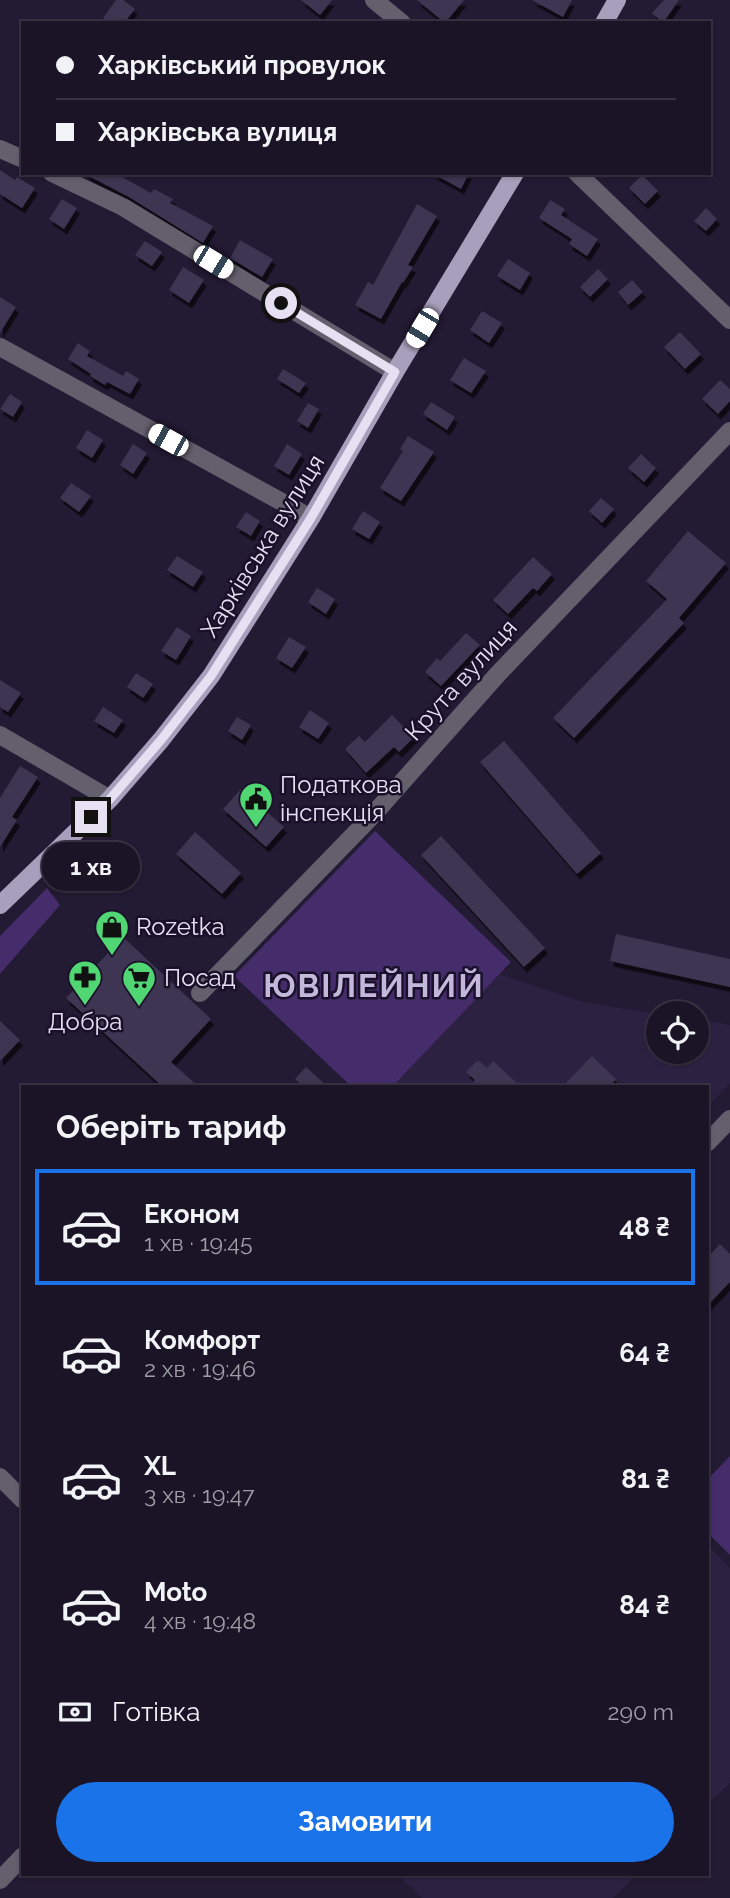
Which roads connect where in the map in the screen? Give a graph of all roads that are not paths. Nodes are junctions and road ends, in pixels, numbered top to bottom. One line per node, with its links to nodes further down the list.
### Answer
1 (374, 0): 3 (street)
2 (617, 0): 4 (main road)
3 (400, 21)
4 (605, 21)
5 (0, 149): 6 (street)
6 (21, 158)
7 (56, 175): 12 (street)
8 (514, 175): 12 (main road, Харківська вулиця)
9 (579, 175): 10 (street)
10 (730, 320)
11 (0, 347): 14 (street)
12 (395, 372): 14 (main road, Харківська вулиця)
13 (730, 431): 18 (street, Крута вулиця)
14 (311, 518): 16 (main road, Харківська вулиця)
15 (0, 735): 16 (street)
16 (110, 799): 17 (main road, Харківська вулиця)
17 (0, 905)
18 (200, 993)
19 (730, 1119): 20 (street)
20 (709, 1141)
21 (0, 1477): 22 (street)
22 (21, 1498)
23 (21, 1858): 24 (street)
24 (0, 1880)

